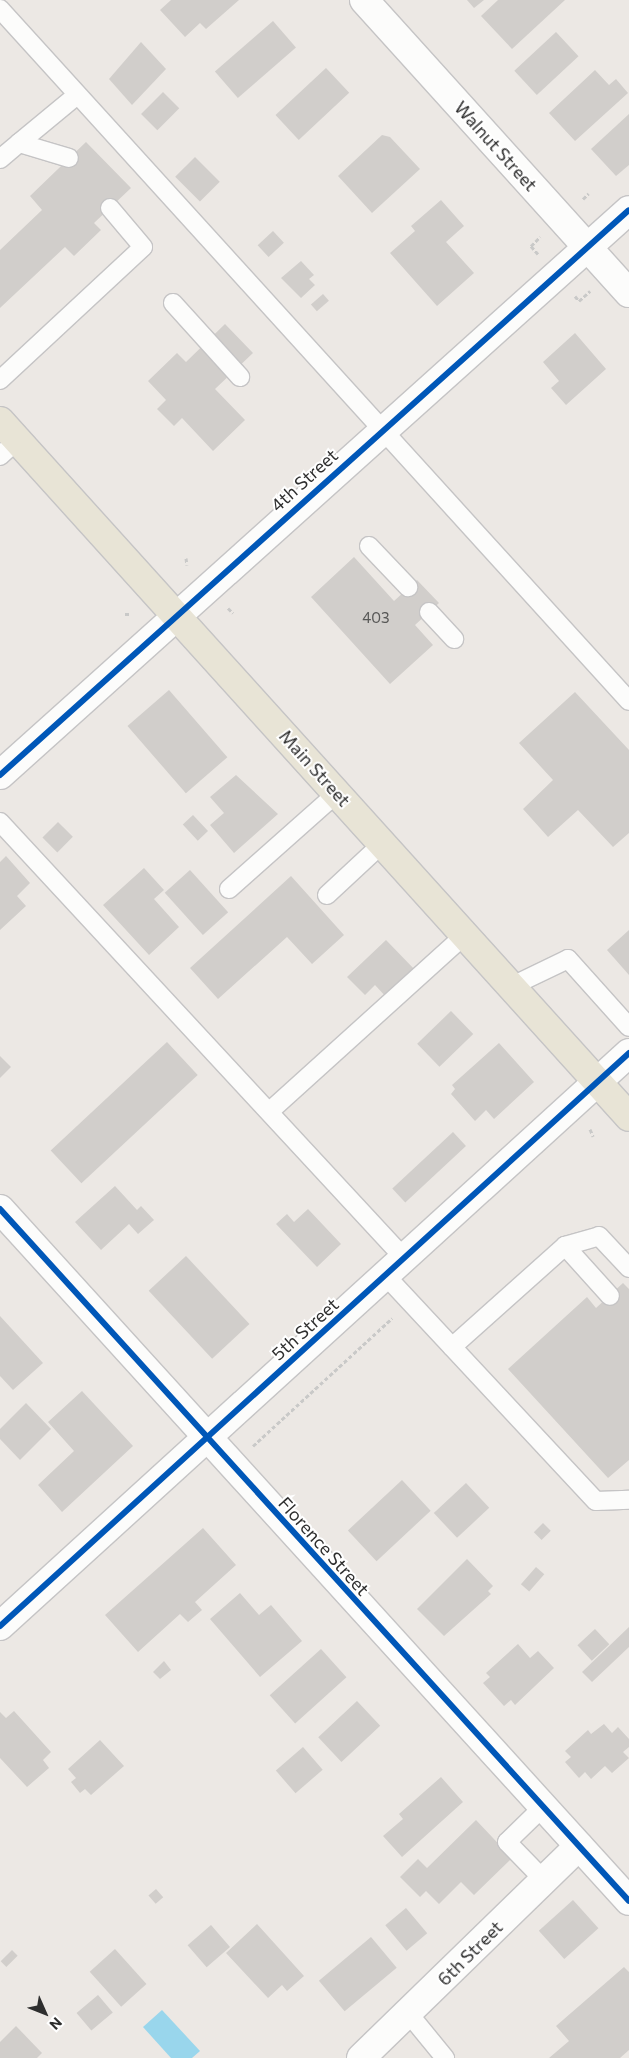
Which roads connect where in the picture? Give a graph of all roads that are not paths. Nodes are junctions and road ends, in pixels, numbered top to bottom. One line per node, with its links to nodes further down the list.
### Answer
1 (364, 0): 9 (street, Walnut Street)
2 (0, 9): 3 (lane)
3 (77, 95): 4 (lane); 14 (lane)
4 (19, 143): 5 (lane); 6 (lane)
5 (69, 158)
6 (0, 159)
7 (110, 208): 13 (lane)
8 (629, 210): 9 (street, 4th Street)
9 (588, 247): 10 (street, Walnut Street); 14 (street, 4th Street)
10 (629, 292)
11 (173, 304): 12 (lane)
12 (240, 377)
13 (0, 380)
14 (383, 430): 19 (street, 4th Street); 21 (lane)
15 (6, 439): 19 (main road, Main Street)
16 (369, 546): 17 (lane)
17 (408, 587)
18 (429, 612): 20 (lane)
19 (176, 614): 22 (street, 4th Street); 23 (main road, Main Street)
20 (454, 639)
21 (629, 701)
22 (0, 775)
23 (337, 793): 25 (main road, Main Street); 26 (lane)
24 (0, 822): 33 (lane)
25 (383, 843): 27 (lane); 28 (main road, Main Street)
26 (229, 890)
27 (327, 895)
28 (465, 935): 29 (main road, Main Street); 33 (lane)
29 (512, 986): 30 (lane); 32 (main road, Main Street)
30 (629, 1026)
31 (629, 1053): 32 (street, 5th Street)
32 (598, 1082): 34 (main road, Main Street); 37 (street, 5th Street)
33 (270, 1111): 37 (lane)
34 (629, 1117)
35 (0, 1209): 41 (street, Florence Street)
36 (565, 1246): 38 (lane); 39 (lane); 40 (lane)
37 (395, 1267): 40 (lane); 41 (street, 5th Street)
38 (629, 1268)
39 (610, 1296)
40 (452, 1347): 42 (lane)
41 (207, 1438): 43 (street, 5th Street); 44 (street, Florence Street)
42 (629, 1500)
43 (0, 1626)
44 (543, 1807): 45 (street, Florence Street); 46 (lane)
45 (579, 1846): 46 (street, 6th Street); 47 (street, Florence Street)
46 (544, 1880): 48 (street, 6th Street)
47 (629, 1901)
48 (409, 2014): 49 (street, 6th Street); 50 (lane)
49 (361, 2058)
50 (445, 2058)

